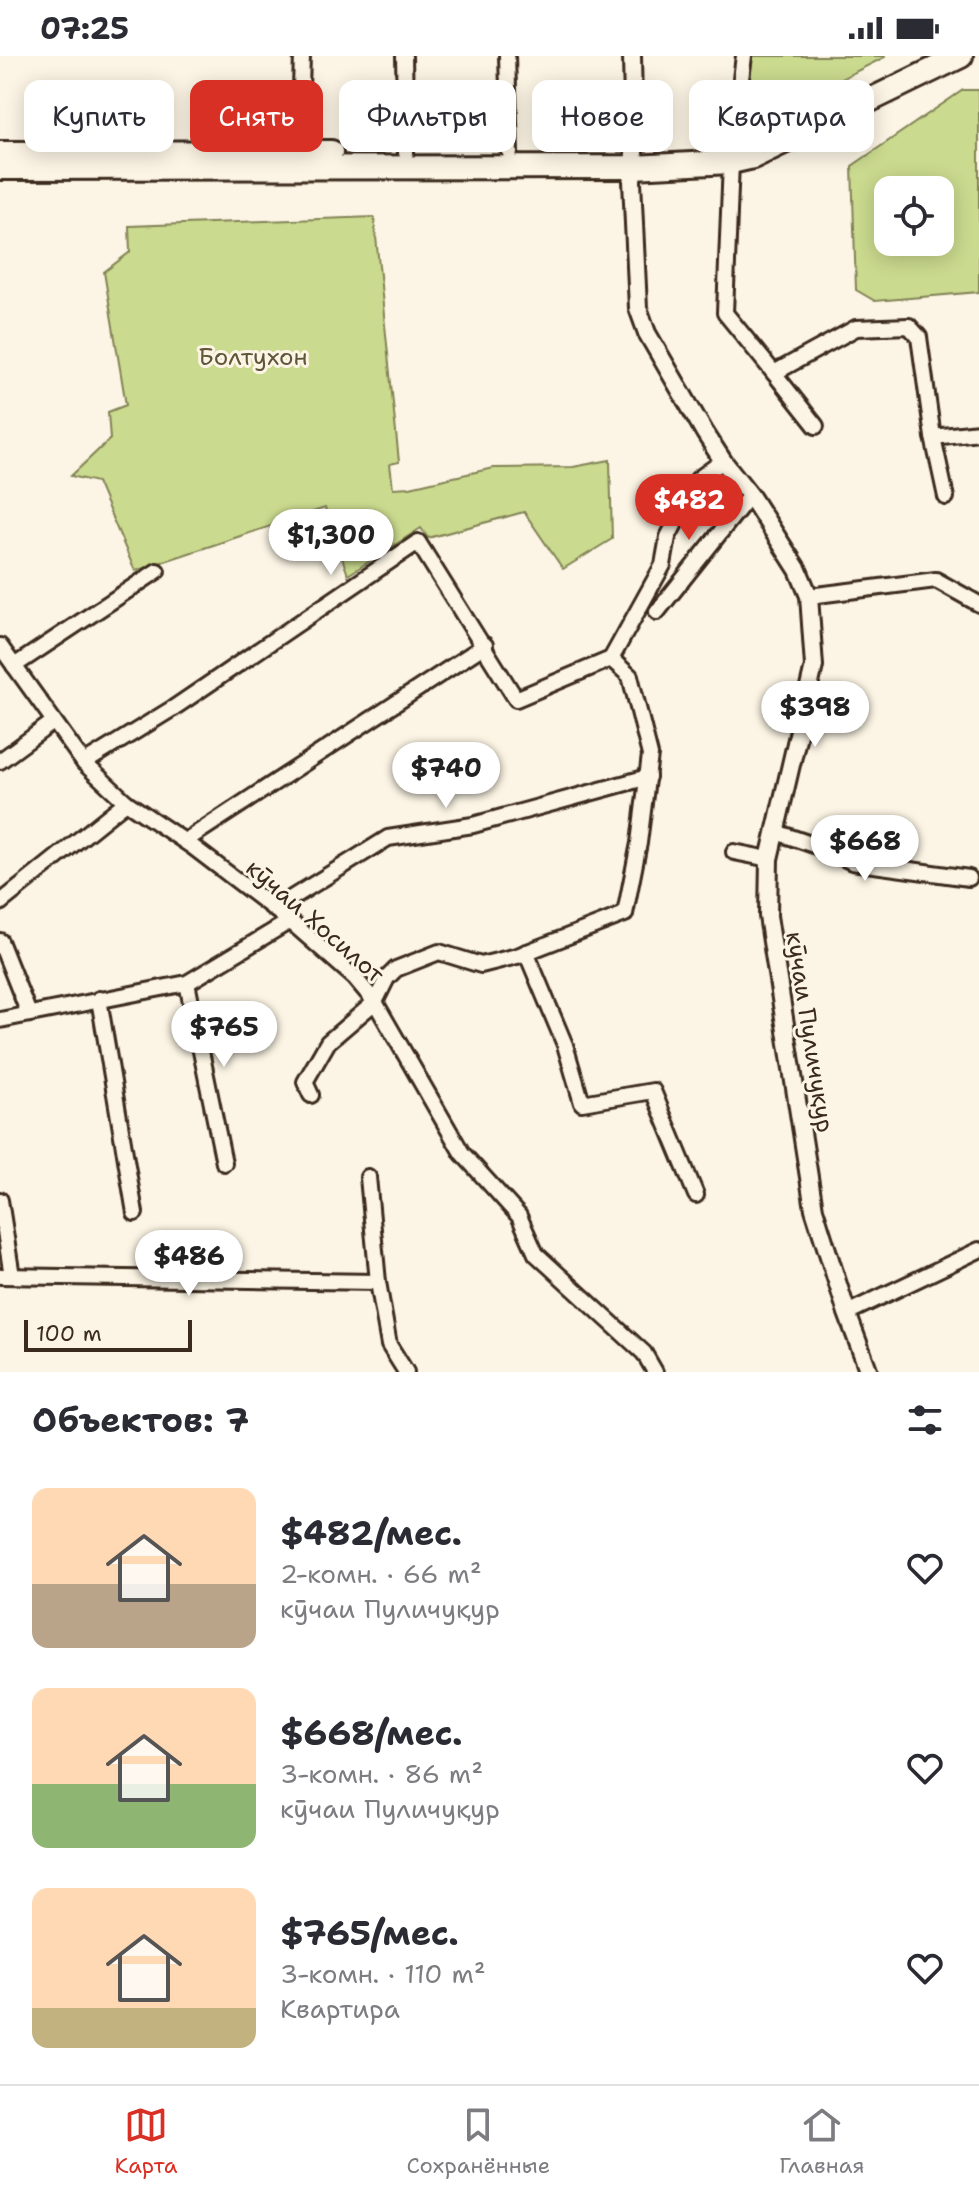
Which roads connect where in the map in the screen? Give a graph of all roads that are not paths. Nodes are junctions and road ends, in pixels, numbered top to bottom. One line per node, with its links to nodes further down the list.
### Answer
1 (302, 56): 8 (street)
2 (404, 56): 11 (street)
3 (507, 56): 12 (street)
4 (632, 56): 14 (street, кӯчаи Пуличуқур)
5 (744, 56): 13 (street)
6 (932, 56): 13 (highway)
7 (961, 56): 13 (highway)
8 (301, 80)
9 (299, 152): 10 (highway); 11 (highway)
10 (0, 153)
11 (406, 153): 12 (highway)
12 (510, 153): 14 (highway)
13 (731, 155): 14 (highway); 16 (street)
14 (633, 160): 15 (highway); 20 (street, кӯчаи Пуличуқур)
15 (0, 168)
16 (774, 373): 17 (street); 19 (street)
17 (816, 426)
18 (979, 432): 19 (street)
19 (933, 437): 22 (street)
20 (723, 461): 21 (street, кӯчаи Пуличуқур); 29 (street)
21 (750, 495): 24 (street, кӯчаи Пуличуқур); 26 (street)
22 (946, 497)
23 (157, 571): 30 (street)
24 (809, 596): 25 (street); 36 (street, кӯчаи Пуличуқур)
25 (979, 604)
26 (657, 612)
27 (485, 645): 29 (street); 33 (street); 37 (street)
28 (0, 646): 30 (street, кӯчаи Хосилот)
29 (611, 659): 34 (street)
30 (14, 666): 31 (street, кӯчаи Хосилот)
31 (53, 722): 32 (street); 33 (street, кӯчаи Хосилот)
32 (0, 761)
33 (84, 763): 35 (street, кӯчаи Хосилот)
34 (648, 777): 42 (street); 45 (street)
35 (126, 802): 37 (street, кӯчаи Хосилот); 41 (street)
36 (776, 832): 39 (street, кӯчаи Пуличуқур); 40 (street)
37 (185, 841): 42 (street, кӯчаи Хосилот)
38 (734, 852): 39 (street)
39 (769, 859): 60 (street, кӯчаи Пуличуқур)
40 (969, 878)
41 (0, 903)
42 (274, 909): 43 (street, кӯчаи Хосилот)
43 (290, 921): 46 (street); 48 (street, кӯчаи Хосилот)
44 (0, 941): 49 (street)
45 (526, 952): 48 (street); 54 (street)
46 (187, 983): 47 (street); 52 (street)
47 (99, 999): 49 (street); 56 (street)
48 (375, 1002): 51 (street); 62 (street, кӯчаи Хосилот)
49 (29, 1014): 50 (street)
50 (0, 1020)
51 (311, 1095)
52 (224, 1163)
53 (368, 1177): 59 (street)
54 (696, 1195)
55 (0, 1200): 58 (street)
56 (135, 1213)
57 (979, 1250): 60 (street)
58 (6, 1276): 59 (street)
59 (378, 1282): 61 (street)
60 (847, 1313): 63 (street, кӯчаи Пуличуқур)
61 (406, 1372)
62 (655, 1372)
63 (869, 1372)

